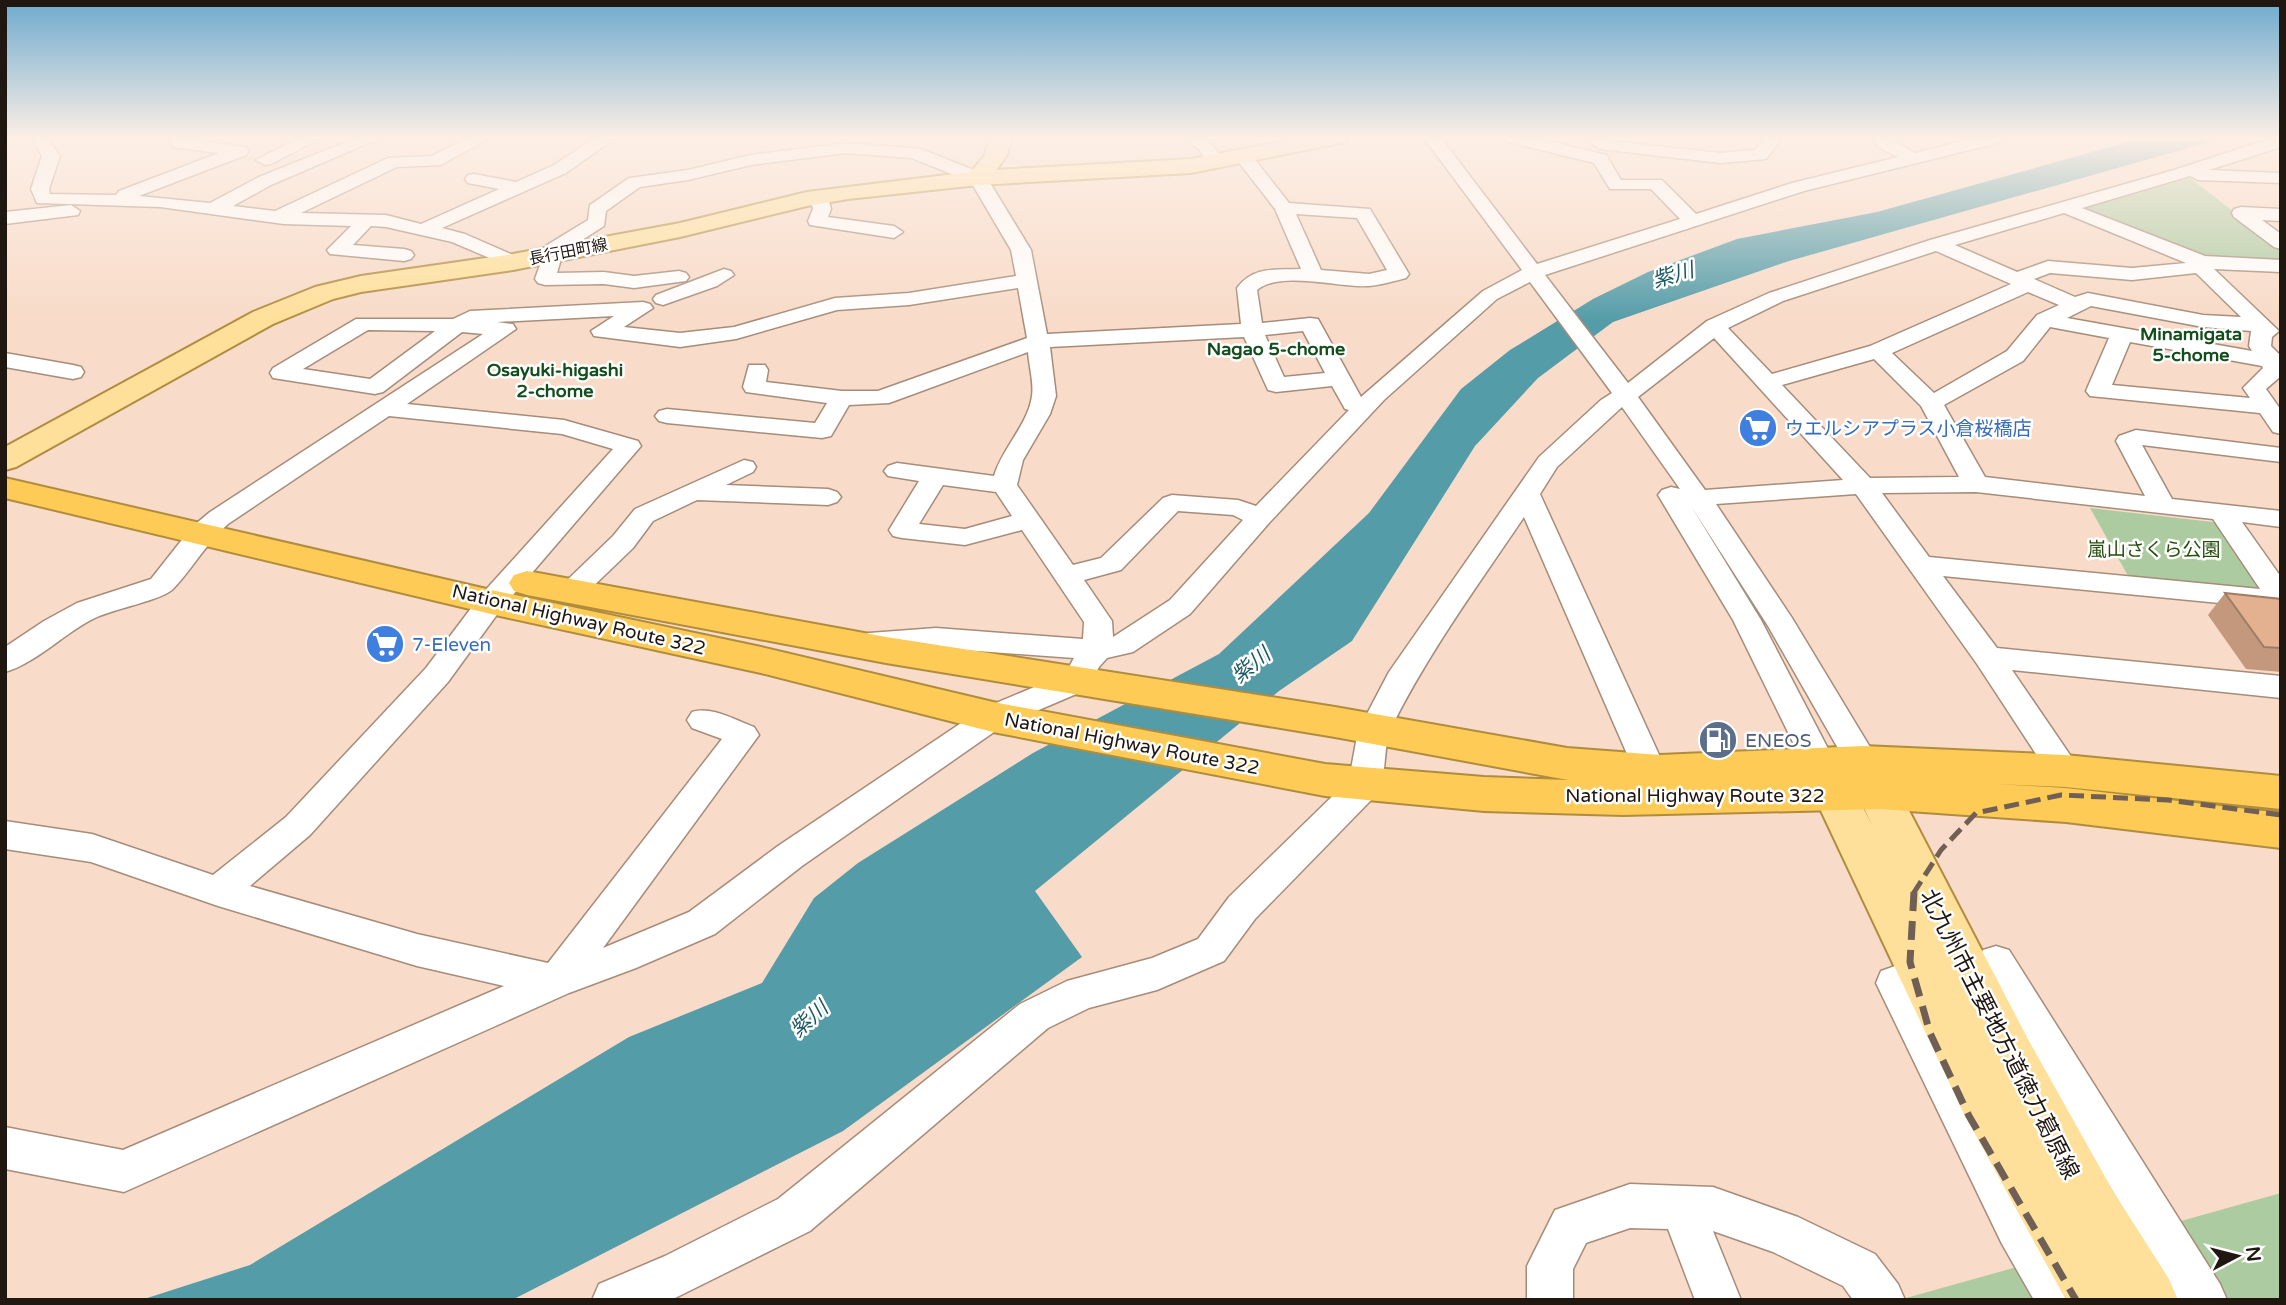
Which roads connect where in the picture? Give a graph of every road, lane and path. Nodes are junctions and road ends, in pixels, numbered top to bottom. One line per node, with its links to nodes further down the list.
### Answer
1 (43, 199): 17 (street)
2 (114, 199): 17 (street)
3 (168, 199): 18 (street)
4 (232, 199): 21 (street)
5 (317, 199): 25 (street)
6 (494, 199): 28 (street)
7 (611, 199): 33 (street)
8 (811, 199): 33 (main road, 長行田町線)
9 (819, 199): 30 (street)
10 (990, 199): 42 (street)
11 (1277, 199): 20 (street)
12 (1465, 199): 41 (street)
13 (1473, 199): 41 (street)
14 (1671, 199): 27 (street)
15 (1761, 199): 27 (street)
16 (2092, 199): 19 (street)
17 (108, 201): 18 (street); 22 (street)
18 (160, 202): 21 (street)
19 (2064, 207): 32 (street); 36 (street)
20 (1284, 208): 39 (street); 39 (street)
21 (214, 209): 25 (street)
22 (63, 214): 24 (street); 29 (street)
23 (2281, 215): 31 (street)
24 (5, 218)
25 (277, 218): 26 (street)
26 (367, 220): 28 (street); 34 (street)
27 (1693, 221): 41 (street)
28 (425, 229): 35 (street)
29 (46, 230)
30 (894, 232)
31 (2281, 243)
32 (1937, 244): 43 (street); 49 (street)
33 (554, 254): 35 (main road, 長行田町線); 40 (street)
34 (404, 255)
35 (513, 262): 69 (main road, 長行田町線)
36 (2202, 265): 37 (street); 43 (street); 46 (street)
37 (2281, 266)
38 (724, 275): 45 (street)
39 (1313, 275): 50 (street)
40 (679, 277)
41 (1528, 280): 60 (street); 84 (street)
42 (1025, 281): 45 (street); 52 (street)
43 (2022, 282): 44 (street); 53 (street)
44 (2073, 304): 46 (street); 47 (street)
45 (643, 308): 48 (street)
46 (2263, 317): 54 (street)
47 (2045, 320): 51 (street); 62 (street)
48 (457, 325): 48 (street); 65 (street)
49 (1715, 326): 59 (street); 60 (street)
50 (1252, 330): 52 (street); 58 (street); 58 (street)
51 (2122, 334): 54 (street); 64 (street)
52 (1038, 341): 61 (street); 75 (street)
53 (1878, 351): 59 (street); 62 (street)
54 (2278, 356): 64 (street)
55 (5, 360): 57 (street)
56 (757, 369): 61 (street)
57 (73, 372)
58 (1339, 378): 63 (street)
59 (1767, 383): 76 (street)
60 (1608, 389): 79 (street); 81 (street)
61 (842, 398): 66 (street)
62 (1931, 403): 74 (street)
63 (1353, 404)
64 (2266, 407): 67 (street)
65 (385, 409): 87 (street); 90 (street)
66 (667, 416)
67 (2281, 427)
68 (2281, 455): 82 (street)
69 (5, 460)
70 (744, 467): 78 (street)
71 (5, 470): 87 (highway, National Highway Route 322)
72 (897, 471): 73 (street)
73 (935, 476): 75 (street); 86 (street)
74 (1976, 484): 76 (street); 82 (street)
75 (1004, 485): 86 (street)
76 (1863, 486): 81 (street); 88 (street)
77 (5, 488): 87 (highway, National Highway Route 322)
78 (693, 491): 80 (street); 91 (street)
79 (1526, 492): 99 (street); 100 (street)
80 (828, 497)
81 (1685, 498): 102 (street); 102 (street)
82 (2163, 505): 83 (street)
83 (2221, 512): 85 (street); 92 (street)
84 (1260, 517): 89 (street); 95 (street)
85 (2281, 519)
86 (1028, 520): 89 (street)
87 (210, 526): 90 (highway, National Highway Route 322); 94 (street)
88 (1922, 565): 92 (street); 93 (street)
89 (1067, 575): 95 (street)
90 (500, 591): 91 (highway, National Highway Route 322); 97 (highway, National Highway Route 322); 107 (street)
91 (571, 592): 95 (highway, National Highway Route 322)
92 (2281, 599)
93 (1988, 657): 96 (street); 101 (street)
94 (5, 662)
95 (1087, 666): 97 (street); 99 (highway, National Highway Route 322)
96 (2281, 687)
97 (993, 717): 103 (highway, National Highway Route 322); 109 (street)
98 (704, 720): 109 (street)
99 (1354, 727): 100 (highway, National Highway Route 322); 103 (street)
100 (1650, 771): 102 (highway, National Highway Route 322)
101 (2065, 771): 102 (highway, National Highway Route 322); 104 (highway, National Highway Route 322)
102 (1850, 778): 103 (highway, National Highway Route 322); 105 (highway, National Highway Route 322); 118 (main road, 北九州市主要地方道徳力葛原線); 119 (main road, 北九州市主要地方道徳力葛原線)
103 (1345, 782): 113 (street)
104 (2281, 793)
105 (2281, 831)
106 (5, 835): 107 (street)
107 (218, 891): 109 (street)
108 (1996, 962): 120 (street)
109 (556, 981): 111 (street)
110 (1895, 983): 117 (street)
111 (5, 1148)
112 (1682, 1209): 114 (street); 115 (street); 116 (street)
113 (615, 1300)
114 (1550, 1300)
115 (1718, 1300)
116 (1882, 1300)
117 (2060, 1300)
118 (2099, 1300)
119 (2148, 1300)
120 (2204, 1300)

